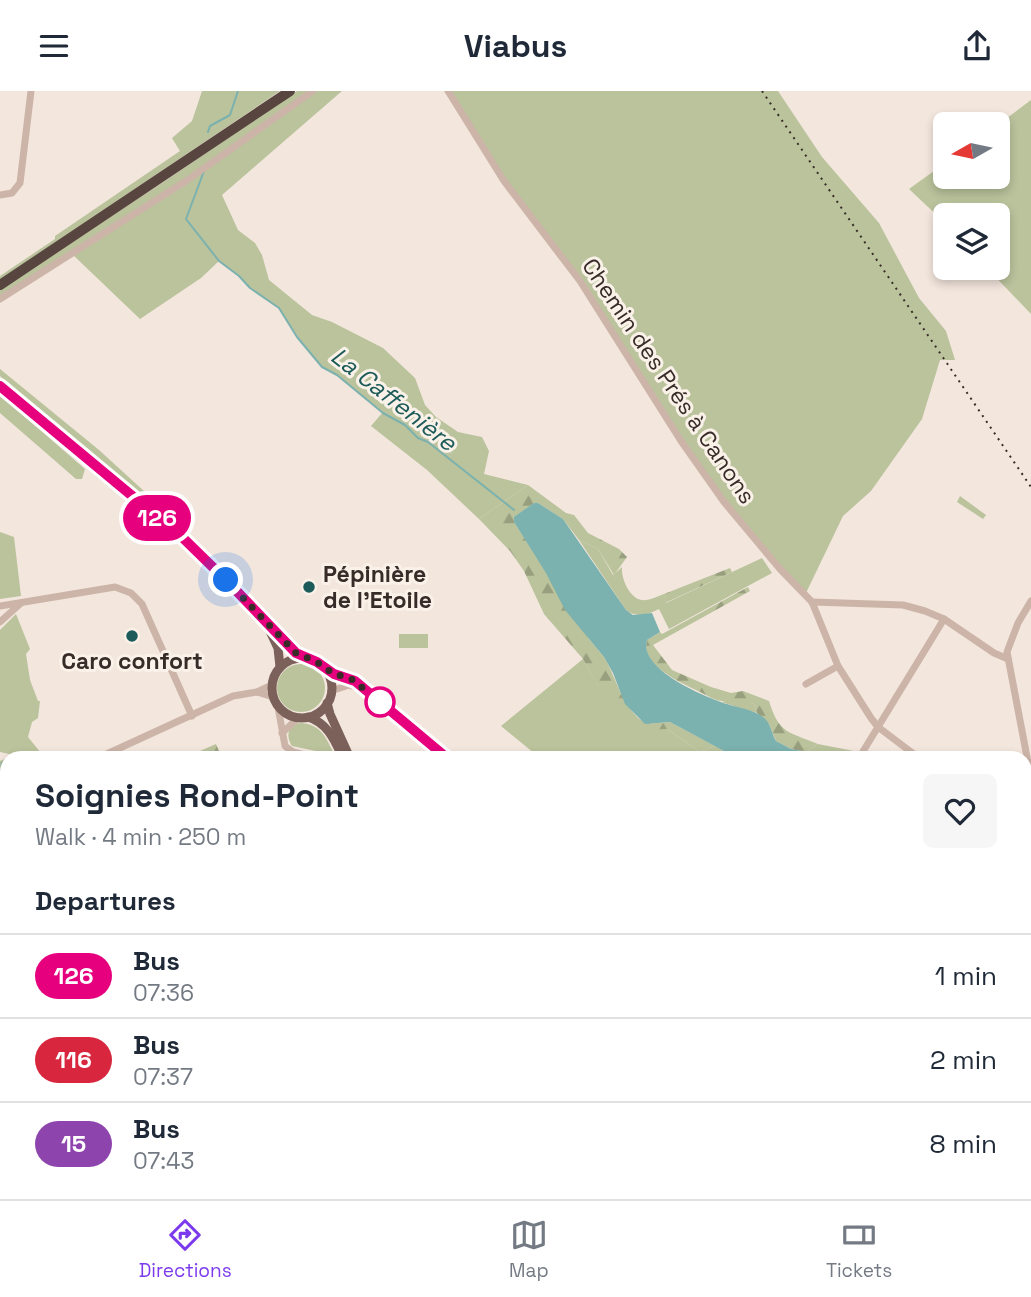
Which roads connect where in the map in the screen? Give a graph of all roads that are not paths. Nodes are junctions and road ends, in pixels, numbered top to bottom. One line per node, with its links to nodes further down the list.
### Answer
1 (31, 91): 5 (street)
2 (290, 91): 6 (highway)
3 (313, 91): 7 (street)
4 (448, 91): 11 (street, Chemin des Prés à Canons)
5 (0, 195)
6 (0, 285)
7 (0, 299)
8 (0, 386): 15 (main road)
9 (1031, 601): 17 (street)
10 (24, 602): 12 (street); 14 (street); 28 (street)
11 (812, 602): 13 (street); 19 (street, Chemin des Prés à Canons)
12 (0, 605)
13 (944, 619): 17 (street); 30 (street)
14 (0, 622)
15 (265, 624): 16 (main road); 18 (main road)
16 (304, 658): 18 (main road); 20 (main road)
17 (1008, 659): 40 (street)
18 (280, 667): 22 (main road)
19 (838, 667): 21 (street); 30 (street, Chemin des Prés à Canons)
20 (325, 670): 23 (main road); 37 (street)
21 (806, 684)
22 (272, 685): 24 (street); 25 (main road)
23 (331, 691): 26 (main road); 36 (street)
24 (257, 692): 25 (street); 28 (street)
25 (273, 697): 27 (main road)
26 (327, 703): 29 (main road); 35 (main road)
27 (278, 707): 29 (main road); 31 (street)
28 (192, 716): 32 (street)
29 (303, 717): 31 (street); 34 (main road)
30 (878, 727): 38 (street); 39 (street, Chemin des Prés à Canons)
31 (282, 733): 33 (street)
32 (114, 751)
33 (294, 751)
34 (339, 751)
35 (347, 751)
36 (434, 751)
37 (439, 751)
38 (863, 751)
39 (910, 751)
40 (1026, 751)

